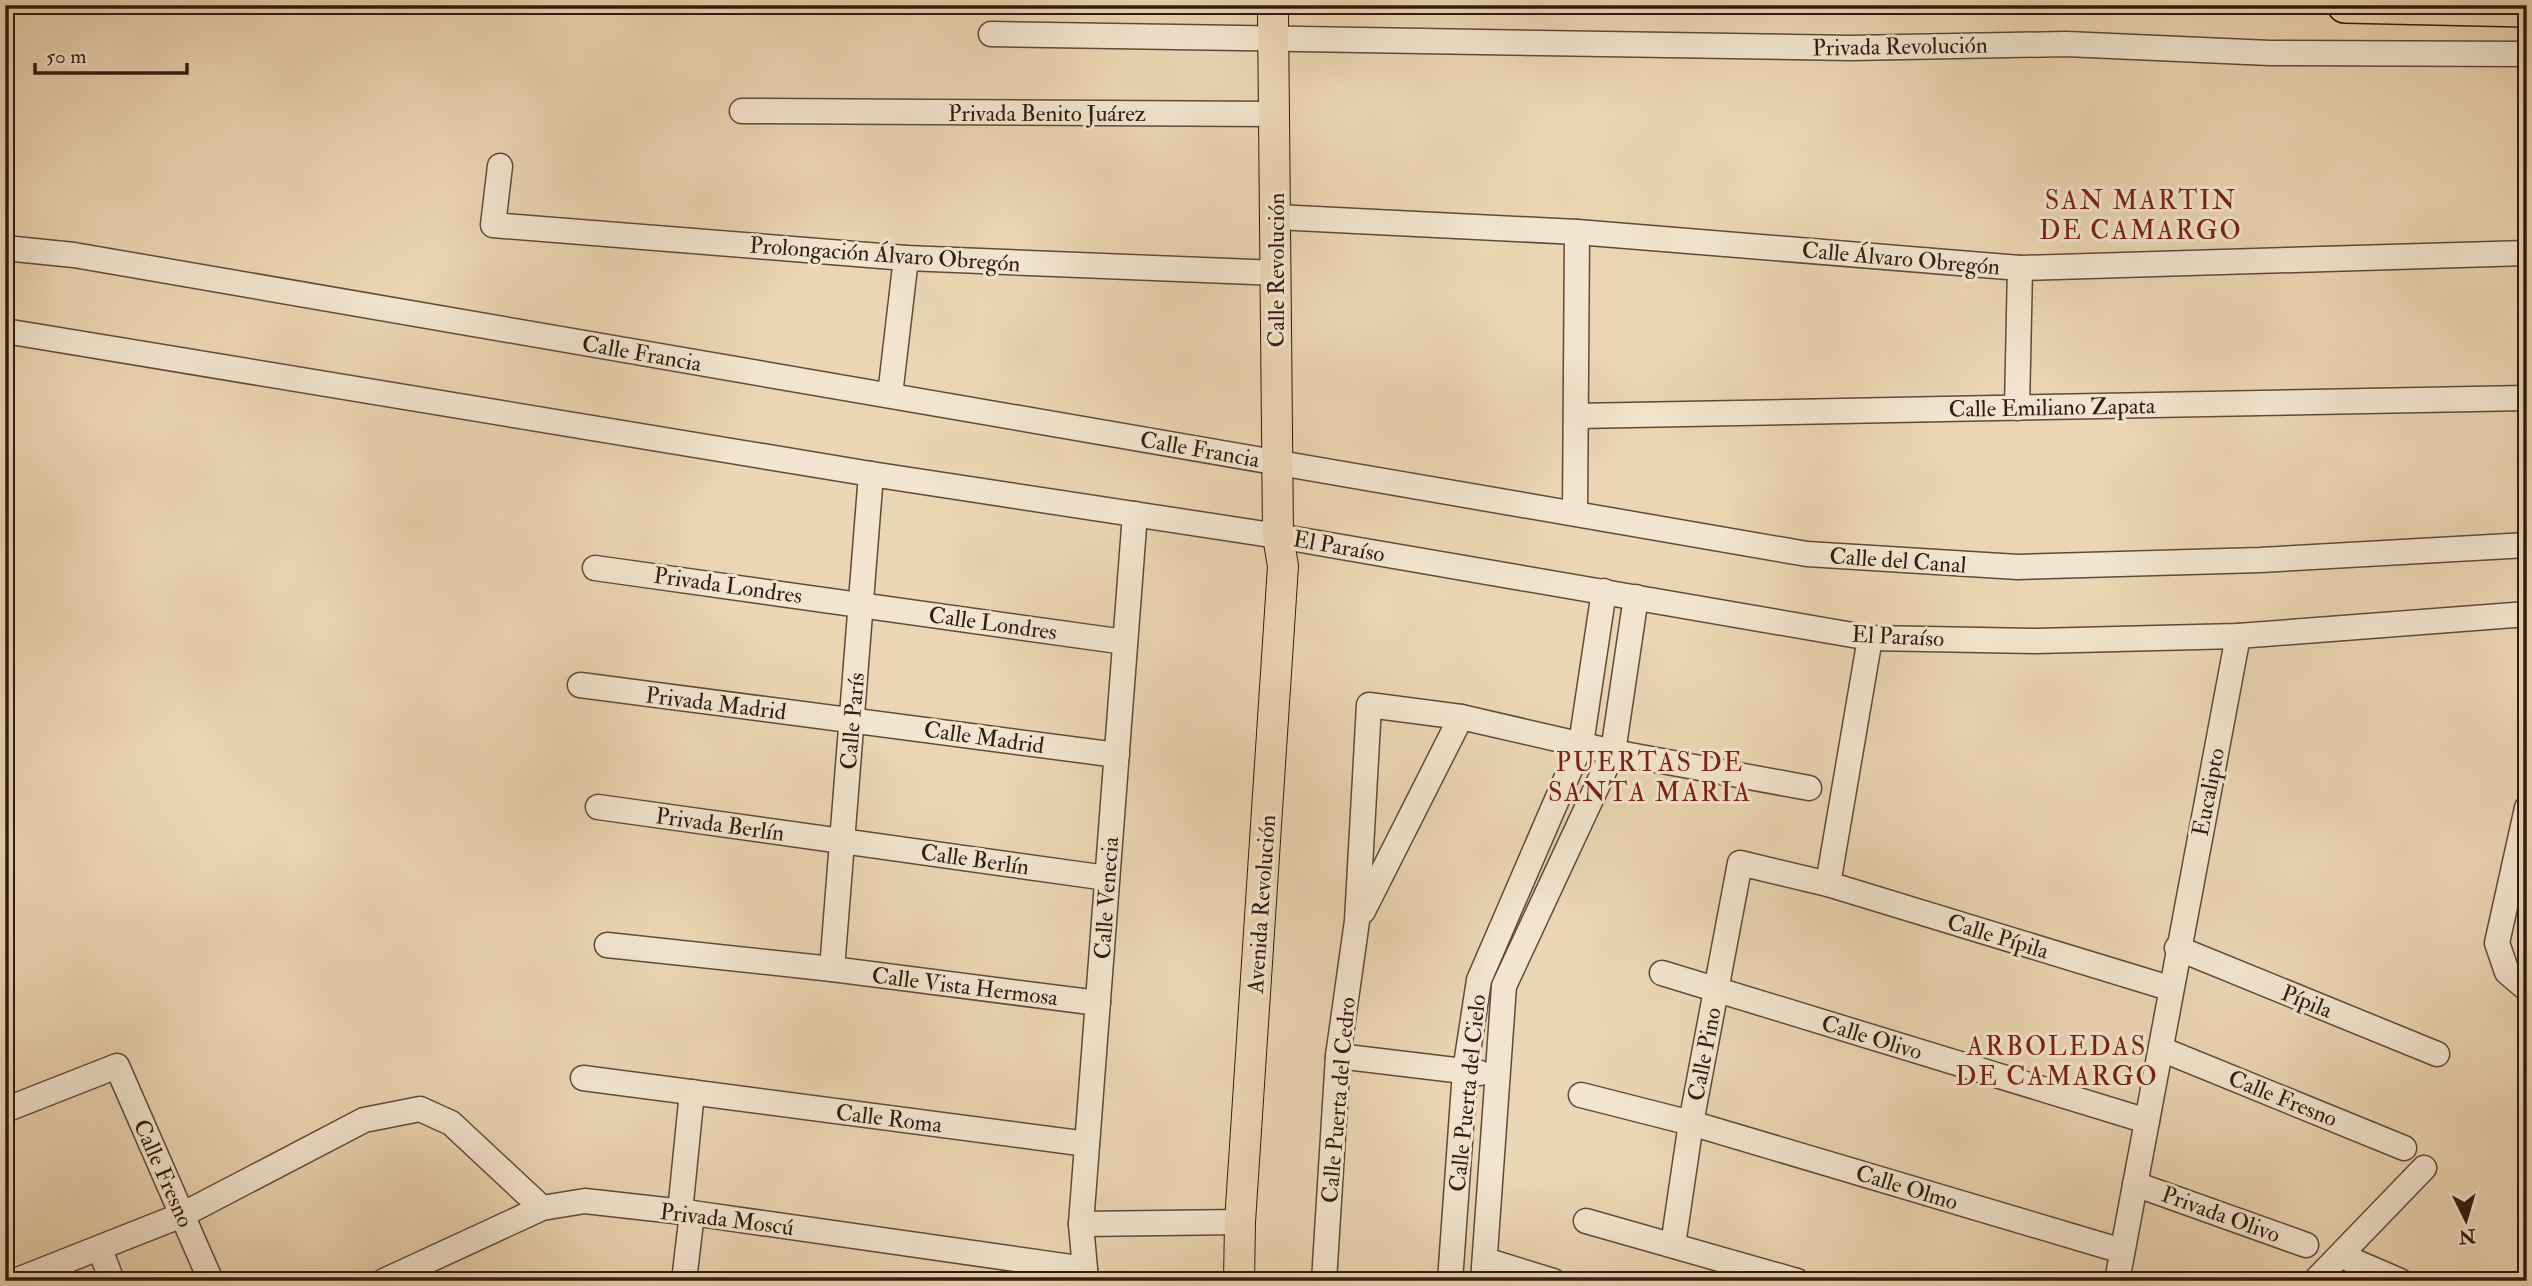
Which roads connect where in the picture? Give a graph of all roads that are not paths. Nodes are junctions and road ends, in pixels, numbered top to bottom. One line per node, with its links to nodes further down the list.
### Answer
1 (2346, 5): 2 (highway)
2 (2527, 9)
3 (1273, 26): 4 (street, Privada Revolución); 5 (street, Privada Revolución); 7 (main road, Calle Revolución)
4 (991, 34)
5 (2527, 54)
6 (742, 111): 7 (street, Privada Benito Juárez)
7 (1276, 114): 9 (main road, Calle Revolución)
8 (500, 166): 13 (street, Prolongación Álvaro Obregón)
9 (1276, 216): 10 (street, Calle Álvaro Obregón); 15 (main road, Calle Revolución)
10 (1577, 232): 14 (street, Calle Álvaro Obregón); 20 (street)
11 (5, 248): 17 (street, Calle Francia)
12 (2527, 253): 14 (street, Calle Álvaro Obregón)
13 (906, 258): 15 (street, Prolongación Álvaro Obregón); 17 (street)
14 (2020, 268): 19 (street)
15 (1277, 273): 21 (main road, Calle Revolución)
16 (5, 331): 22 (street)
17 (890, 395): 21 (street, Calle Francia)
18 (2527, 398): 19 (street, Calle Emiliano Zapata)
19 (2017, 408): 20 (street, Calle Emiliano Zapata)
20 (1576, 416): 23 (street)
21 (1277, 468): 23 (street, Calle del Canal); 25 (main road, Calle Revolución)
22 (871, 474): 24 (street); 30 (street, Calle París)
23 (1574, 513): 26 (street, Calle del Canal)
24 (1135, 514): 25 (street); 34 (street, Calle Venecia)
25 (1278, 532): 28 (street, El Paraíso); 76 (main road, Avenida Revolución)
26 (2527, 545)
27 (595, 568): 30 (street, Privada Londres)
28 (1604, 591): 29 (street, El Paraíso); 38 (street, Calle Puerta del Cielo)
29 (1636, 597): 33 (street, El Paraíso); 39 (street, Calle Puerta del Cielo)
30 (861, 603): 34 (street, Calle Londres); 37 (street, Calle París)
31 (2527, 614): 32 (street, El Paraíso)
32 (2238, 636): 33 (street, El Paraíso); 50 (street, Eucalipto)
33 (1870, 638): 47 (street)
34 (1125, 642): 40 (street, Calle Venecia)
35 (580, 685): 37 (street, Privada Madrid)
36 (1461, 717): 38 (street); 48 (street, Calle Puerta del Cedro); 48 (street, Calle Puerta del Cedro)
37 (852, 720): 40 (street, Calle Madrid); 44 (street, Calle París)
38 (1581, 744): 39 (street); 60 (street, Calle Puerta del Cielo)
39 (1613, 752): 41 (street); 61 (street, Calle Puerta del Cielo)
40 (1117, 755): 46 (street, Calle Venecia)
41 (1809, 788)
42 (598, 807): 44 (street, Privada Berlín)
43 (2527, 808): 55 (street)
44 (842, 841): 46 (street, Calle Berlín); 51 (street, Calle París)
45 (1740, 863): 47 (street, Calle Pípila); 54 (street, Calle Pino)
46 (1107, 878): 56 (street, Calle Venecia)
47 (1828, 884): 53 (street, Calle Pípila)
48 (1357, 921): 59 (street, Calle Puerta del Cedro)
49 (607, 945): 51 (street, Calle Vista Hermosa)
50 (2177, 948): 53 (street, Eucalipto); 58 (street, Pípila)
51 (832, 969): 56 (street, Calle Vista Hermosa)
52 (1662, 973): 54 (street)
53 (2169, 988): 57 (street, Eucalipto)
54 (1716, 989): 66 (street, Calle Olivo); 67 (street, Calle Pino)
55 (2527, 989)
56 (1098, 1003): 68 (street, Calle Venecia)
57 (2161, 1049): 66 (street, Eucalipto); 69 (street, Calle Fresno)
58 (2437, 1054)
59 (1338, 1056): 60 (street); 91 (street, Calle Puerta del Cedro)
60 (1465, 1071): 61 (street); 92 (street, Calle Puerta del Cielo)
61 (1495, 1075): 83 (street, Calle Puerta del Cielo)
62 (583, 1078): 63 (street, Calle Roma)
63 (692, 1093): 68 (street, Calle Roma); 73 (street)
64 (1581, 1095): 67 (street, Calle Olmo)
65 (5, 1110): 74 (street, Calle Fresno)
66 (2147, 1121): 71 (street, Eucalipto)
67 (1691, 1123): 78 (street, Calle Pino); 81 (street, Calle Olmo)
68 (1087, 1144): 77 (street, Calle Venecia)
69 (2404, 1148)
70 (2424, 1168): 82 (street)
71 (2135, 1184): 79 (street, Privada Olivo); 81 (street, Eucalipto)
72 (542, 1208): 73 (street, Privada Moscú); 74 (street); 88 (street, Privada Moscú)
73 (686, 1212): 84 (street, Privada Moscú); 89 (street)
74 (183, 1215): 80 (street); 87 (street, Calle Fresno)
75 (1586, 1221): 78 (street)
76 (1240, 1222): 77 (street); 90 (main road, Avenida Revolución)
77 (1081, 1224): 84 (street, Calle Venecia)
78 (1673, 1245): 94 (street)
79 (2306, 1245)
80 (100, 1249): 85 (street); 86 (street)
81 (2122, 1251): 95 (street, Eucalipto)
82 (2342, 1256): 96 (street); 97 (street)
83 (1484, 1271): 93 (street)
84 (1086, 1275)
85 (15, 1281)
86 (112, 1281)
87 (211, 1281)
88 (384, 1281)
89 (684, 1281)
90 (1239, 1281)
91 (1324, 1281)
92 (1450, 1281)
93 (1553, 1281)
94 (1797, 1281)
95 (2116, 1281)
96 (2315, 1281)
97 (2400, 1281)

